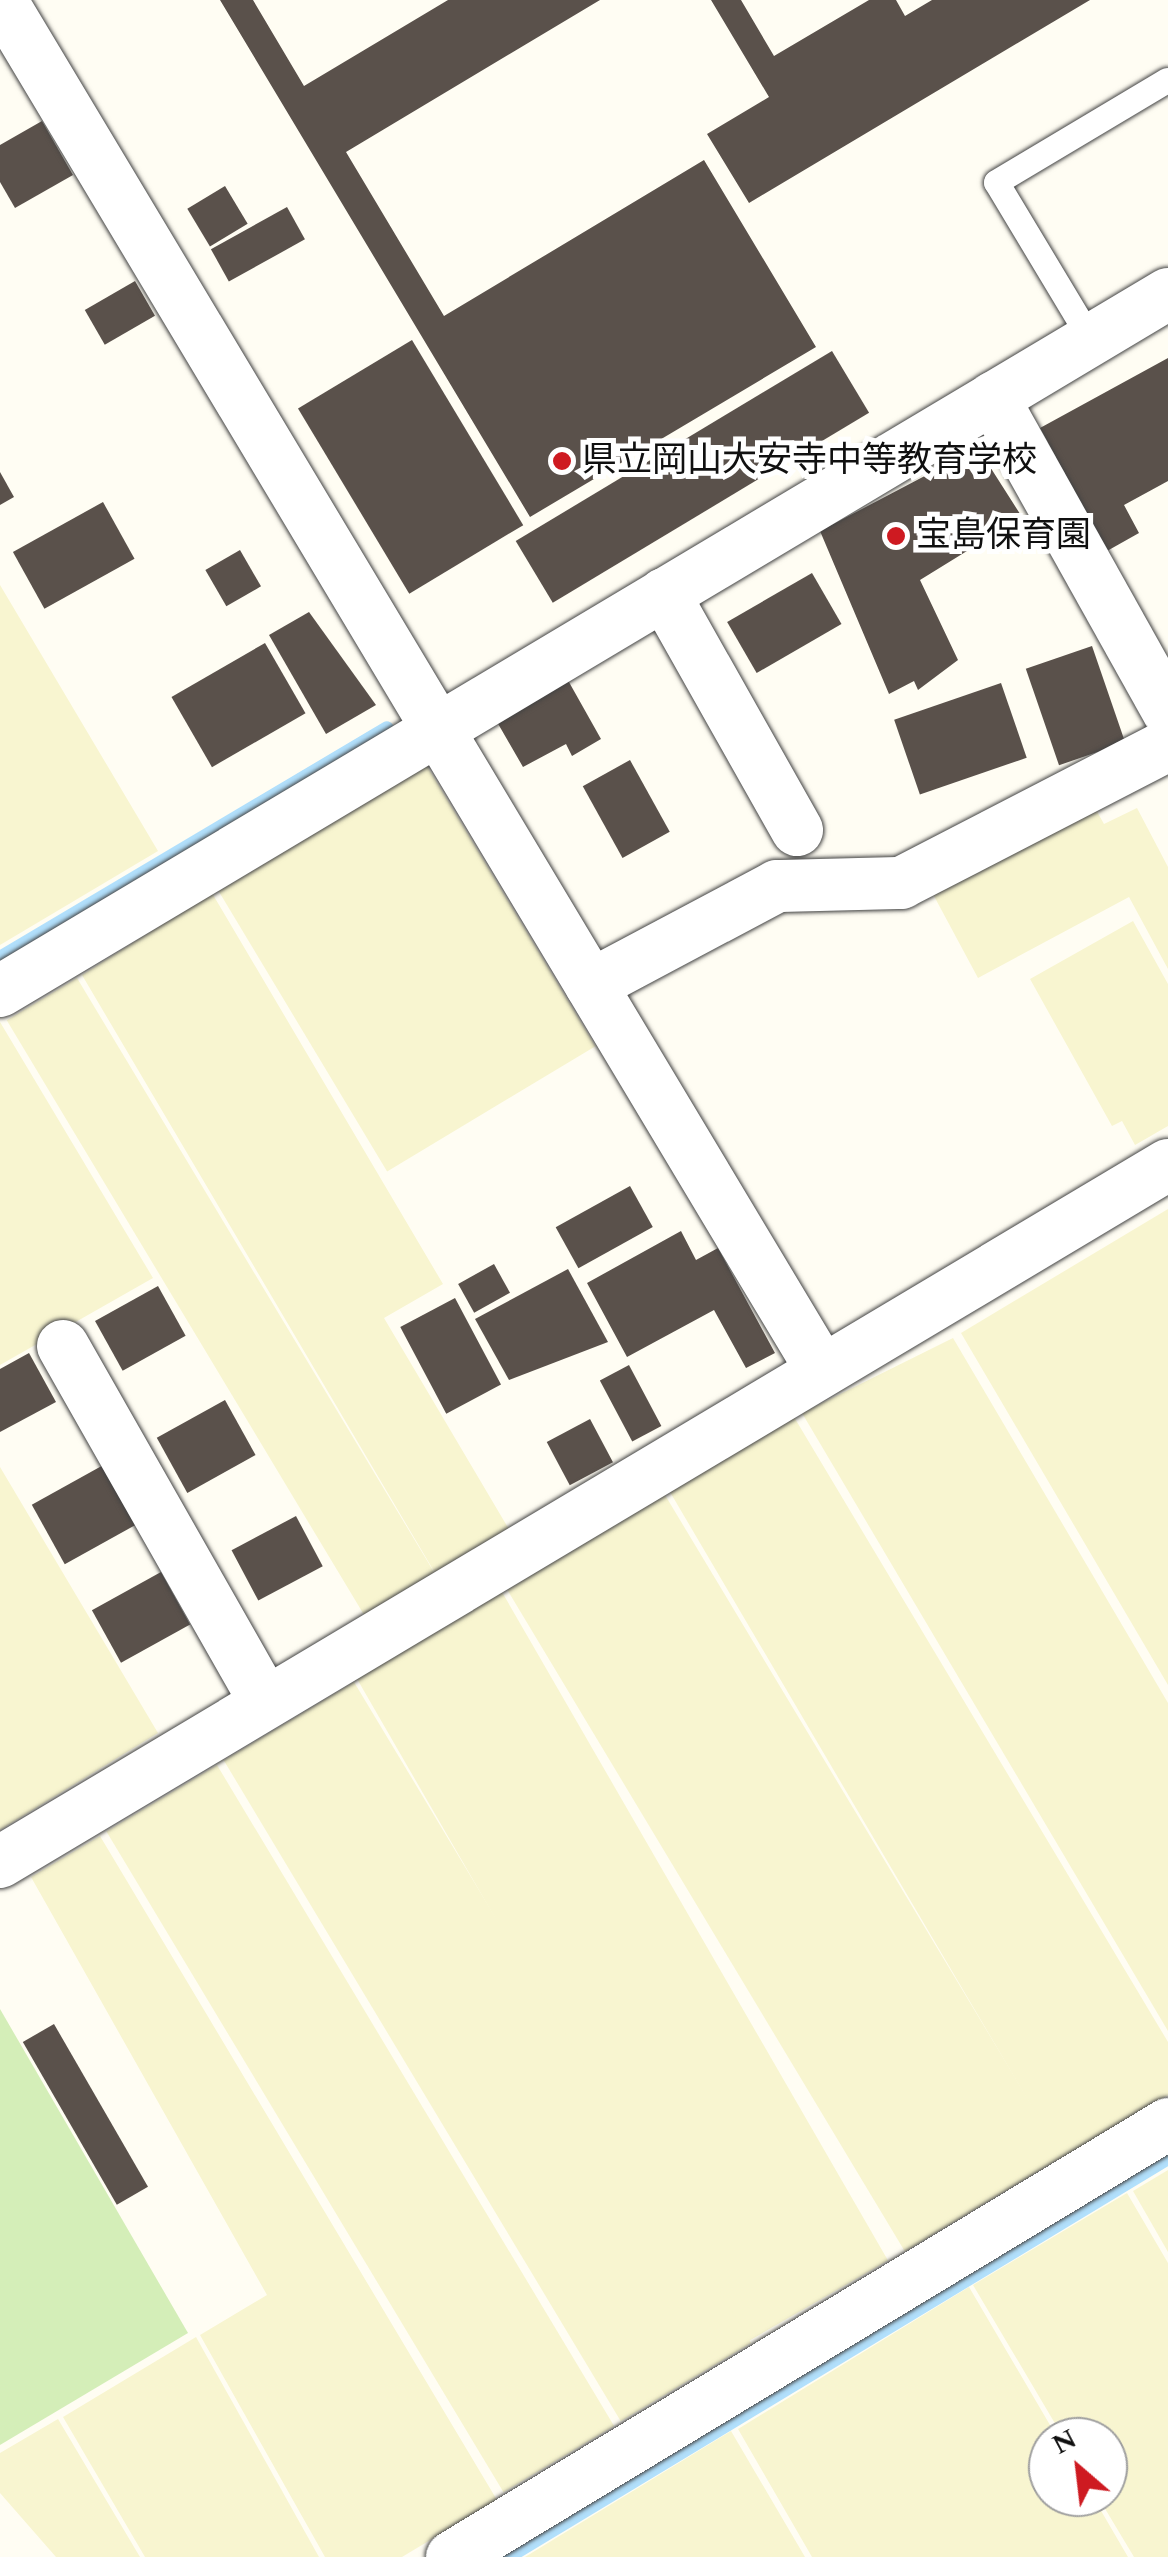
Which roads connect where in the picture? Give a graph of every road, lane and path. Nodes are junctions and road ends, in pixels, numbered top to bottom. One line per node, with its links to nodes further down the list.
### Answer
1 (1, 0): 8 (street)
2 (1167, 80): 4 (lane)
3 (1168, 294): 4 (street)
4 (1090, 340): 5 (street)
5 (993, 398): 6 (street); 7 (street)
6 (664, 594): 8 (street); 10 (street)
7 (1168, 712)
8 (438, 730): 11 (street); 12 (street)
9 (1168, 745): 11 (street)
10 (797, 830)
11 (590, 985): 15 (street)
12 (0, 991)
13 (1168, 1165): 15 (street)
14 (63, 1346): 16 (street)
15 (821, 1369): 16 (street)
16 (265, 1701): 17 (street)
17 (0, 1862)
18 (1168, 2124): 19 (street)
19 (452, 2557)

